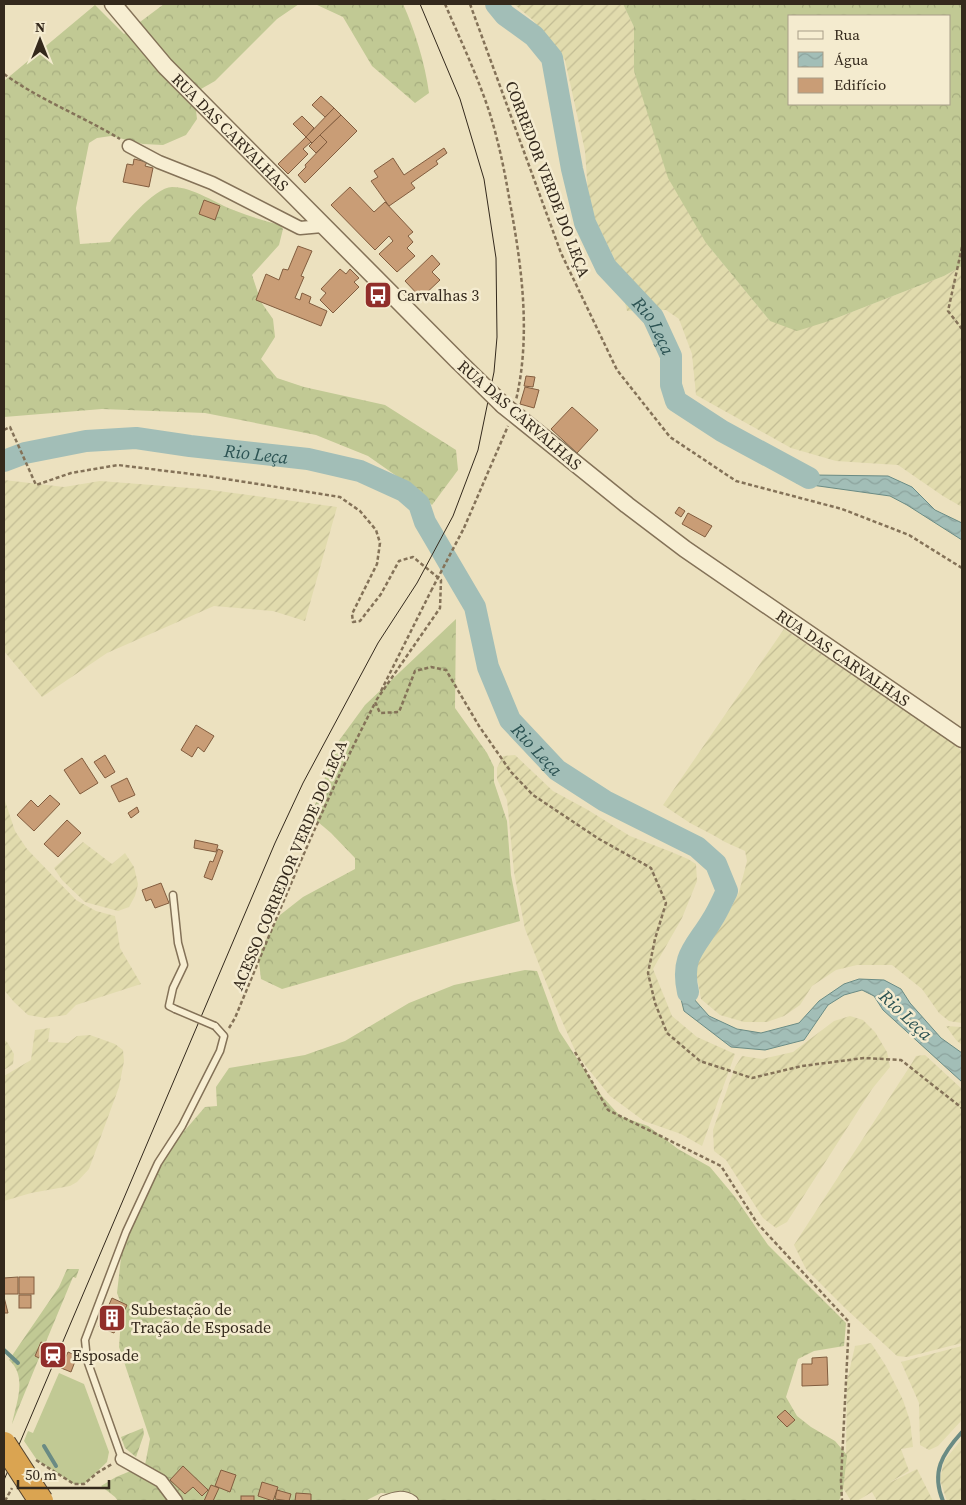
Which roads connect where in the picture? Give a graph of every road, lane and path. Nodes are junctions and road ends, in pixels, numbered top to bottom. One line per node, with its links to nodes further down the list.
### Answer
1 (113, 4): 6 (street, RUA DAS CARVALHAS)
2 (446, 4): 9 (path, CORREDOR VERDE DO LEÇA)
3 (470, 4): 11 (path, CORREDOR VERDE DO LEÇA)
4 (4, 74): 5 (path)
5 (130, 146): 6 (street)
6 (322, 226): 9 (street, RUA DAS CARVALHAS, bridge)
7 (962, 247): 8 (path)
8 (962, 329)
9 (509, 409): 12 (path, CORREDOR VERDE DO LEÇA, bridge); 13 (street, RUA DAS CARVALHAS)
10 (4, 430): 12 (path)
11 (962, 568)
12 (375, 702): 15 (path, ACESSO CORREDOR VERDE DO LEÇA); 17 (path)
13 (962, 739)
14 (173, 895): 15 (lane, bridge)
15 (224, 1036): 19 (lane)
16 (575, 1052): 27 (path)
17 (962, 1108)
18 (4, 1444): 23 (highway, bridge)
19 (122, 1459): 20 (path); 24 (street)
20 (29, 1462)
21 (12, 1487): 22 (path)
22 (5, 1501)
23 (42, 1501)
24 (176, 1501)
25 (384, 1501): 26 (street)
26 (413, 1501)
27 (842, 1501)

